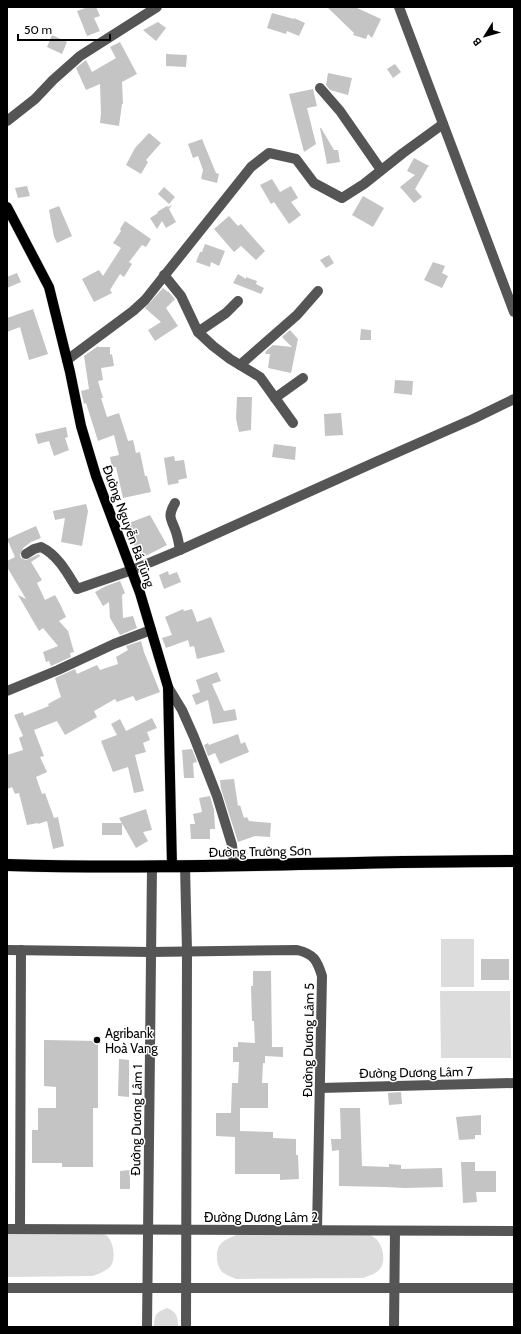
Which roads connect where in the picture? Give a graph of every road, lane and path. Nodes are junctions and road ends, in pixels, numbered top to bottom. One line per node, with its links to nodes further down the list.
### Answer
1 (157, 7): 4 (street)
2 (403, 8): 5 (street)
3 (320, 88): 6 (street)
4 (7, 121)
5 (443, 124): 6 (street); 11 (street)
6 (381, 170): 8 (street)
7 (7, 207): 13 (main road, Đường Nguyễn Bá Tùng)
8 (164, 275): 12 (street); 13 (street)
9 (318, 291): 14 (street)
10 (238, 301): 12 (street)
11 (514, 312)
12 (198, 332): 14 (street)
13 (67, 360): 22 (main road, Đường Nguyễn Bá Tùng)
14 (240, 365): 16 (street)
15 (303, 378): 16 (street)
16 (275, 398): 18 (street)
17 (514, 399): 20 (street)
18 (293, 423)
19 (175, 503): 20 (street)
20 (180, 550): 22 (street)
21 (26, 554): 22 (street)
22 (132, 570): 23 (main road, Đường Nguyễn Bá Tùng)
23 (151, 630): 24 (main road, Đường Nguyễn Bá Tùng); 25 (street)
24 (168, 687): 28 (street); 30 (main road, Đường Nguyễn Bá Tùng)
25 (7, 691)
26 (514, 861): 28 (highway, Đường Trường Sơn)
27 (7, 865): 29 (highway, Đường Trường Sơn)
28 (234, 865): 31 (highway, Đường Trường Sơn)
29 (152, 866): 30 (highway, Đường Trường Sơn); 35 (street, Đường Dương Lâm 1)
30 (172, 866): 31 (highway, Đường Trường Sơn)
31 (185, 866): 34 (street)
32 (7, 950): 33 (street, Đường Dương Lâm 5)
33 (21, 950): 35 (street, Đường Dương Lâm 5); 39 (street)
34 (187, 951): 35 (street, Đường Dương Lâm 5); 37 (street, Đường Dương Lâm 5); 41 (street)
35 (151, 952): 40 (street, Đường Dương Lâm 1)
36 (514, 1083): 37 (street, Đường Dương Lâm 7)
37 (320, 1088): 42 (street, Đường Dương Lâm 5)
38 (7, 1229): 39 (street, Đường Dương Lâm 2)
39 (20, 1229): 40 (street, Đường Dương Lâm 2)
40 (148, 1229): 41 (street, Đường Dương Lâm 2); 46 (street, Đường Dương Lâm 1)
41 (186, 1230): 42 (street, Đường Dương Lâm 2); 47 (street)
42 (317, 1230): 43 (street, Đường Dương Lâm 2)
43 (395, 1231): 44 (street, Đường Dương Lâm 2); 48 (street)
44 (514, 1231)
45 (7, 1288): 46 (street)
46 (148, 1288): 47 (street); 50 (street, Đường Dương Lâm 1)
47 (186, 1288): 48 (street); 51 (street)
48 (394, 1288): 49 (street); 52 (street)
49 (514, 1288)
50 (147, 1327)
51 (186, 1327)
52 (394, 1327)

